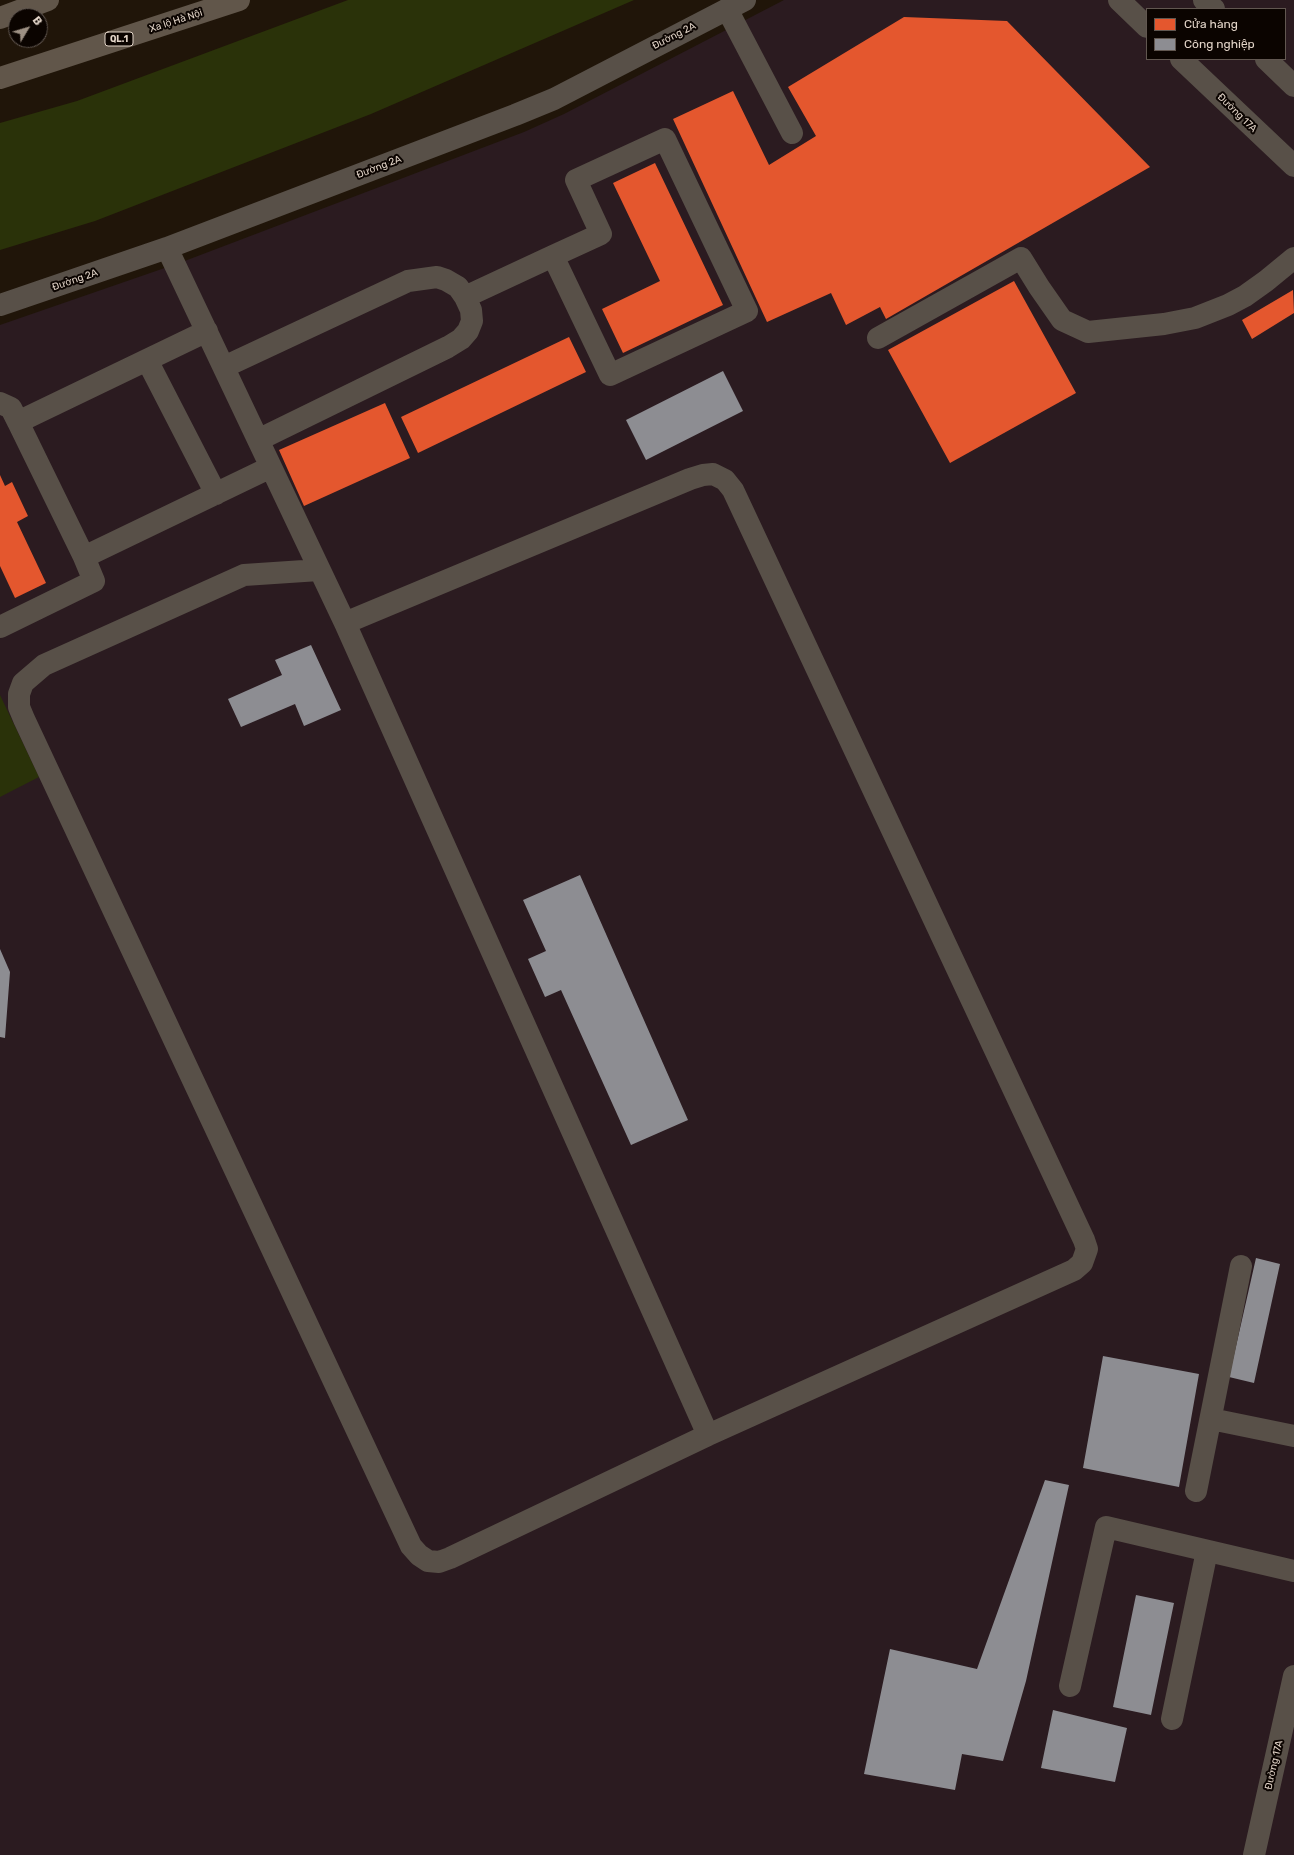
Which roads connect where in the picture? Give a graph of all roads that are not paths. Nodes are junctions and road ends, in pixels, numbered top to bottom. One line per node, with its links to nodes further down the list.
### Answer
1 (48, 0): 7 (highway)
2 (239, 0): 11 (highway, Xa lộ Hà Nội / QL.1)
3 (1119, 0): 8 (street)
4 (1204, 0): 6 (street)
5 (736, 5): 13 (street); 15 (street, Đường 2A)
6 (1213, 8)
7 (0, 18)
8 (1146, 26)
9 (1182, 60): 14 (street, Đường 17A)
10 (1267, 60): 12 (street)
11 (0, 78)
12 (1294, 86)
13 (792, 133)
14 (1294, 166)
15 (167, 248): 19 (street, Đường 2A); 20 (street)
16 (553, 256): 16 (street); 18 (street)
17 (1294, 258): 21 (street)
18 (465, 297): 23 (street); 26 (street)
19 (0, 305)
20 (207, 331): 22 (street); 23 (street)
21 (878, 338)
22 (147, 360): 25 (street); 28 (street)
23 (224, 367): 26 (street)
24 (0, 403): 25 (street)
25 (18, 422): 29 (street)
26 (258, 440): 27 (street)
27 (271, 467): 28 (street); 30 (street)
28 (216, 494): 29 (street)
29 (84, 557): 32 (street)
30 (320, 570): 31 (street); 35 (street)
31 (345, 623): 35 (street); 35 (street)
32 (0, 627)
33 (1241, 1266): 34 (street)
34 (1211, 1419): 36 (street); 37 (street)
35 (708, 1435)
36 (1294, 1436)
37 (1196, 1491)
38 (1207, 1551): 39 (street); 41 (street); 42 (street)
39 (1294, 1571)
40 (1294, 1676): 43 (street, Đường 17A)
41 (1070, 1686)
42 (1172, 1719)
43 (1254, 1855)

